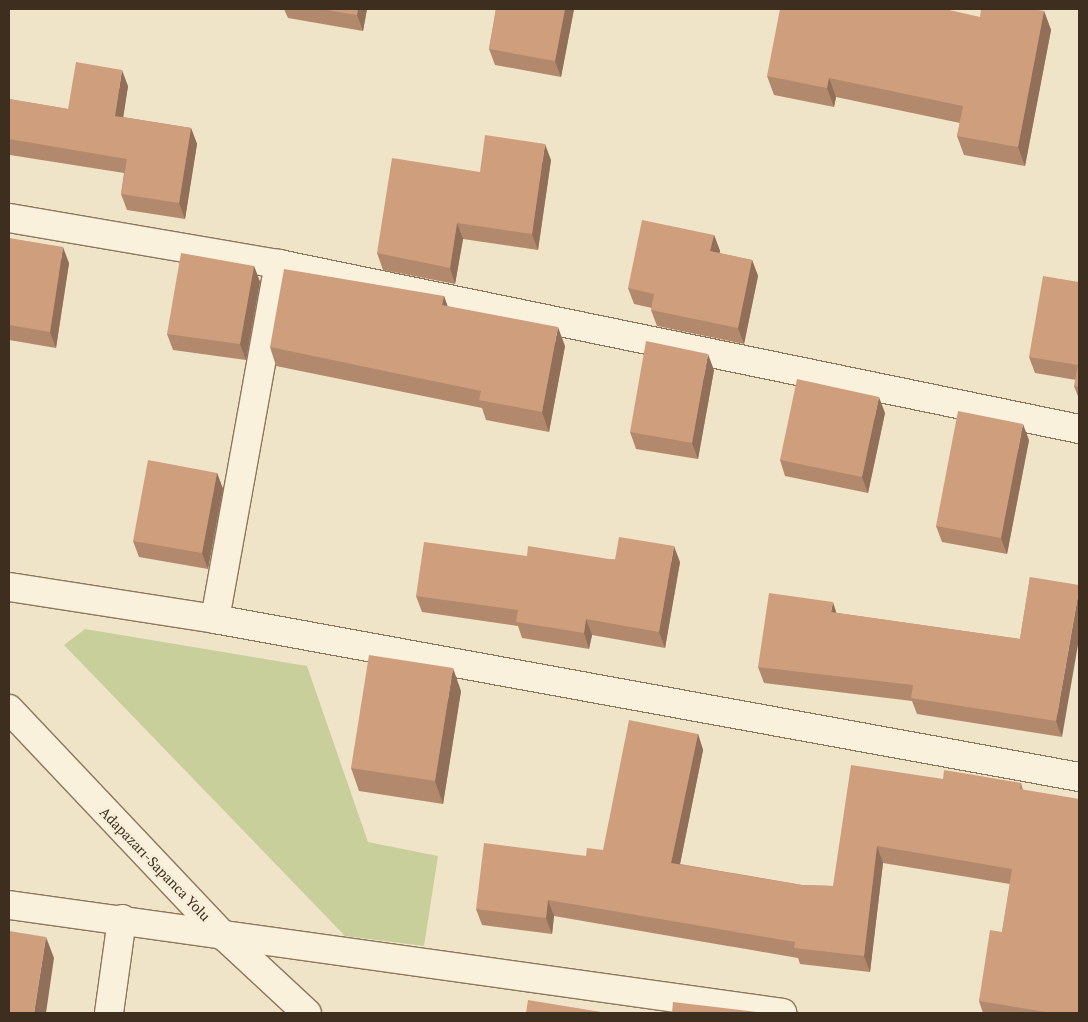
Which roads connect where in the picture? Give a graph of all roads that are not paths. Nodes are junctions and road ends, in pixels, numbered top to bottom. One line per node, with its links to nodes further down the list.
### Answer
1 (9, 218): 2 (street)
2 (279, 264): 3 (street); 5 (street)
3 (1079, 429)
4 (9, 587): 5 (street)
5 (214, 619): 7 (street)
6 (9, 709): 10 (street, Adapazarı-Sapanca Yolu)
7 (1079, 777)
8 (9, 905): 9 (street)
9 (122, 919): 10 (street); 11 (street)
10 (224, 936): 12 (street, Adapazarı-Sapanca Yolu); 13 (street)
11 (109, 1013)
12 (307, 1013)
13 (783, 1013)

